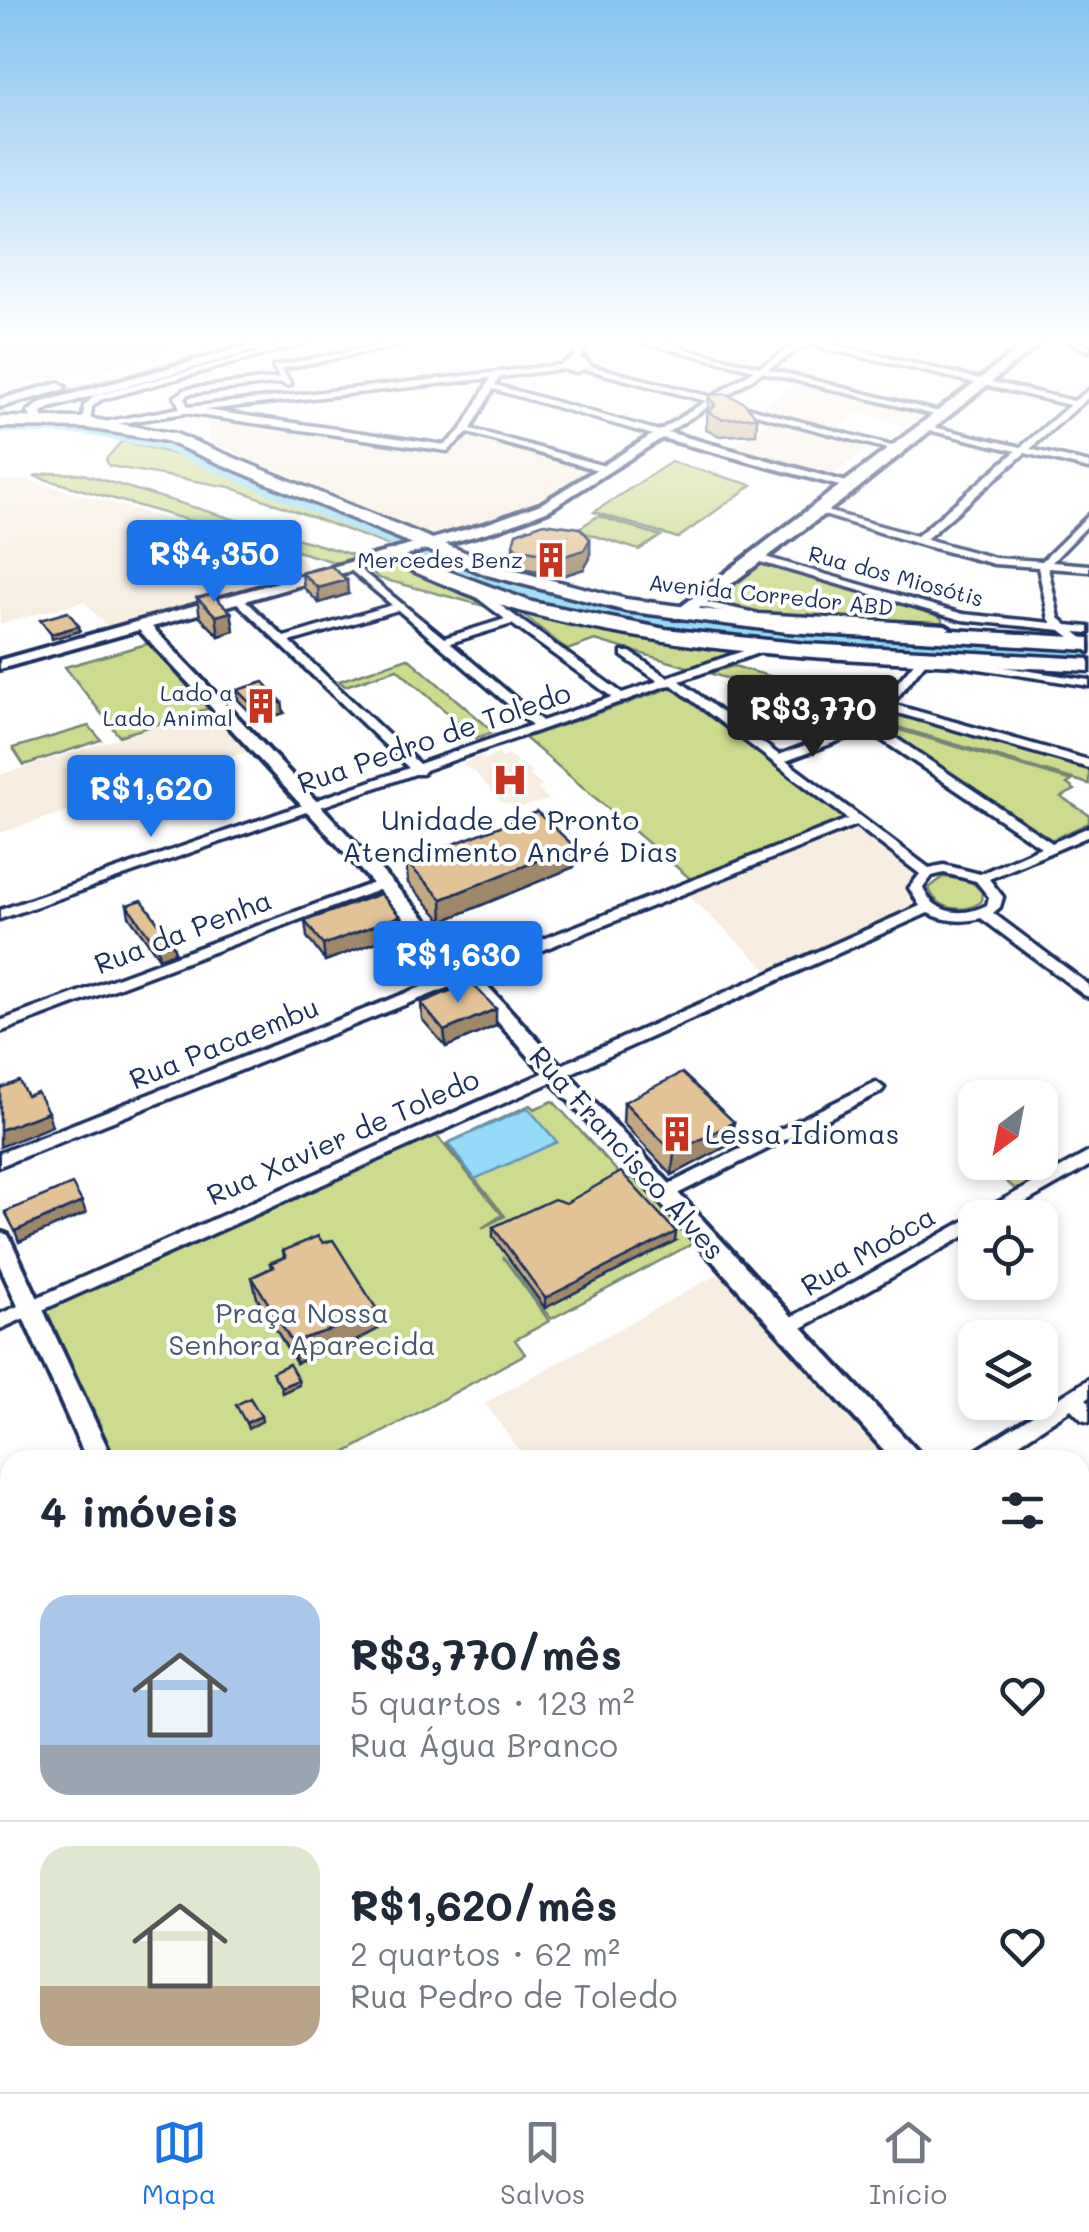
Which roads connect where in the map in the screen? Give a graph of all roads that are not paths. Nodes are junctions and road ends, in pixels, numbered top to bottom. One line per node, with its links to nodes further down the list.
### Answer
1 (173, 437): 19 (highway, Avenida Corredor ABD)
2 (365, 437): 3 (street)
3 (461, 437)
4 (490, 437): 14 (street)
5 (656, 437): 14 (street)
6 (670, 437): 15 (street)
7 (855, 437): 11 (street)
8 (914, 437): 11 (main road)
9 (970, 437): 12 (street)
10 (1038, 437): 12 (street)
11 (899, 448): 15 (main road)
12 (1023, 450): 13 (street); 18 (street)
13 (1089, 466)
14 (606, 469): 19 (street)
15 (851, 485): 16 (main road)
16 (818, 512): 18 (street); 21 (main road)
17 (1089, 518): 23 (street)
18 (918, 541): 23 (street)
19 (427, 545): 20 (street); 28 (highway, Avenida Corredor ABD)
20 (396, 553): 22 (street); 25 (highway, Avenida Corredor ABD)
21 (754, 557): 28 (main road); 29 (street, Rua dos Miosótis)
22 (352, 566): 26 (street); 27 (street)
23 (1043, 566): 24 (street); 32 (street)
24 (1089, 568)
25 (469, 588): 30 (street); 38 (highway, Avenida Corredor ABD)
26 (237, 598): 31 (street); 35 (street)
27 (398, 607): 35 (street); 36 (street)
28 (689, 609): 33 (highway, Avenida Corredor ABD); 33 (street)
29 (940, 611): 32 (street, Rua dos Miosótis); 33 (street)
30 (515, 619): 36 (street); 46 (street)
31 (142, 624): 42 (street); 53 (street, Rua Francisco Alves)
32 (1055, 627): 34 (street); 37 (street)
33 (940, 633): 34 (highway, Avenida Corredor ABD)
34 (1021, 640): 37 (highway, Avenida Corredor ABD)
35 (282, 641): 52 (street)
36 (442, 642): 49 (street)
37 (1087, 642)
38 (771, 646): 40 (highway, Avenida Corredor ABD); 44 (street, Rua Pedro de Toledo)
39 (626, 654): 44 (street)
40 (926, 655): 43 (highway, Avenida Corredor ABD); 47 (street)
41 (958, 663): 45 (street)
42 (0, 664)
43 (1089, 665)
44 (670, 682): 46 (street, Rua Pedro de Toledo); 50 (street)
45 (1089, 684)
46 (623, 699): 49 (street, Rua Pedro de Toledo)
47 (887, 706): 48 (street); 51 (street)
48 (868, 725): 50 (street); 56 (street)
49 (542, 727): 52 (street, Rua Pedro de Toledo)
50 (778, 760): 54 (street)
51 (1089, 764)
52 (419, 771): 53 (street, Rua Pedro de Toledo)
53 (315, 807): 59 (street, Rua Francisco Alves); 61 (street, Rua Pedro de Toledo)
54 (858, 820): 57 (street); 63 (street, Rua Pacaembu)
55 (1089, 831): 56 (street)
56 (1051, 848): 58 (street)
57 (927, 874): 58 (street); 60 (street)
58 (981, 878): 62 (street)
59 (384, 883): 63 (street, Rua Francisco Alves); 65 (street, Rua da Penha)
60 (930, 908): 62 (street); 66 (street, Rua Xavier de Toledo)
61 (0, 914)
62 (984, 914): 64 (street)
63 (467, 974): 66 (street, Rua Francisco Alves); 69 (street, Rua Pacaembu)
64 (1089, 992)
65 (0, 1027)
66 (552, 1072): 70 (street, Rua Francisco Alves); 74 (street, Rua Xavier de Toledo)
67 (876, 1088): 70 (street)
68 (1089, 1158): 71 (street)
69 (0, 1160)
70 (662, 1194): 76 (street, Rua Francisco Alves)
71 (1015, 1200)
72 (958, 1232): 76 (street, Rua Moóca)
73 (0, 1241): 74 (street)
74 (32, 1307): 75 (street, Rua Xavier de Toledo); 79 (street)
75 (0, 1322)
76 (787, 1328): 80 (street, Rua Francisco Alves)
77 (1081, 1393): 78 (street); 81 (street)
78 (1089, 1414)
79 (96, 1450)
80 (900, 1450)
81 (993, 1450)

